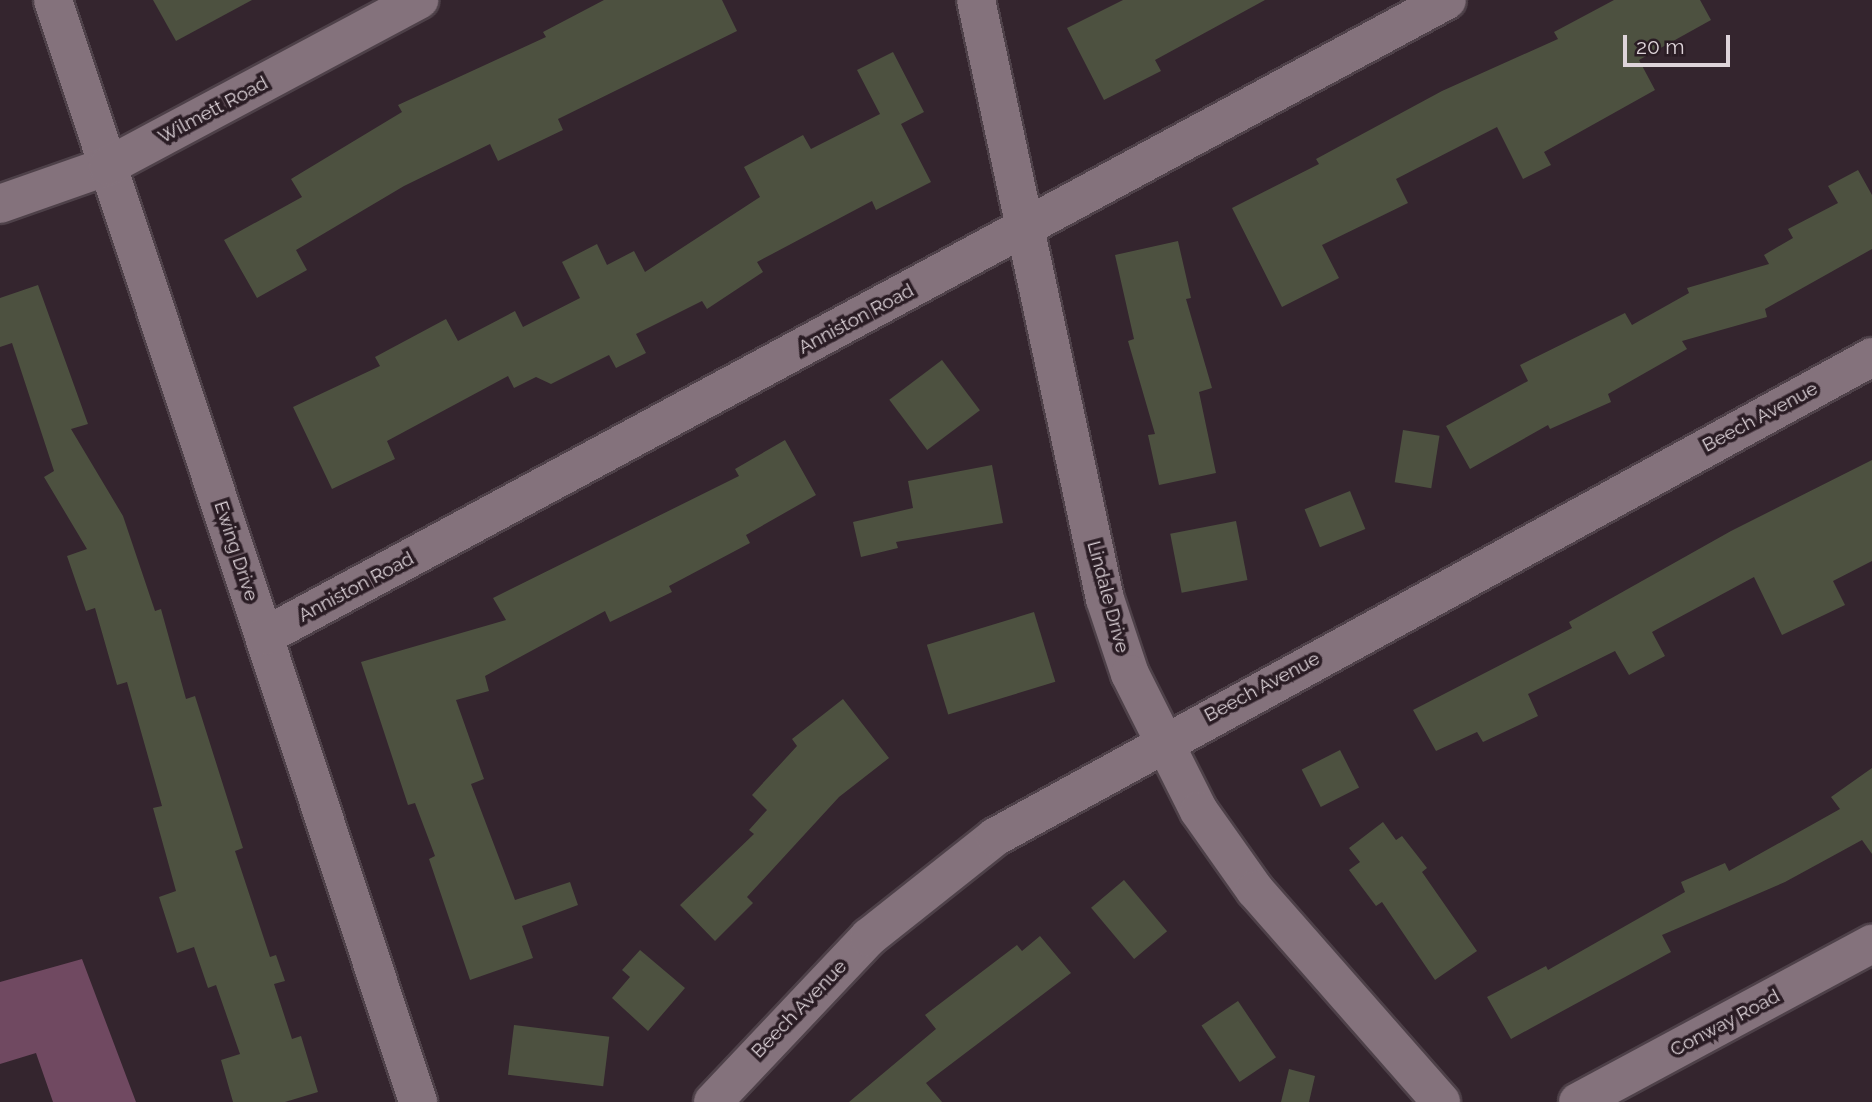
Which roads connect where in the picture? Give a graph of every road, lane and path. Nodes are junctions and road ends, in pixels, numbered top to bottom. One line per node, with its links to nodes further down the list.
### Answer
1 (53, 0): 5 (street, Ewing Drive)
2 (419, 0): 5 (street, Wilmett Road)
3 (976, 0): 7 (street, Lindale Drive)
4 (1447, 0): 7 (street, Anniston Road)
5 (108, 166): 6 (street, Wilmett Road); 9 (street, Ewing Drive)
6 (0, 204)
7 (1024, 229): 9 (street, Anniston Road); 10 (street, Lindale Drive)
8 (1872, 357): 10 (street, Beech Avenue)
9 (265, 636): 12 (street, Ewing Drive)
10 (1164, 740): 13 (street, Beech Avenue); 14 (street, Lindale Drive)
11 (1872, 944): 15 (street, Conway Road)
12 (418, 1102)
13 (713, 1102)
14 (1441, 1102)
15 (1578, 1102)

